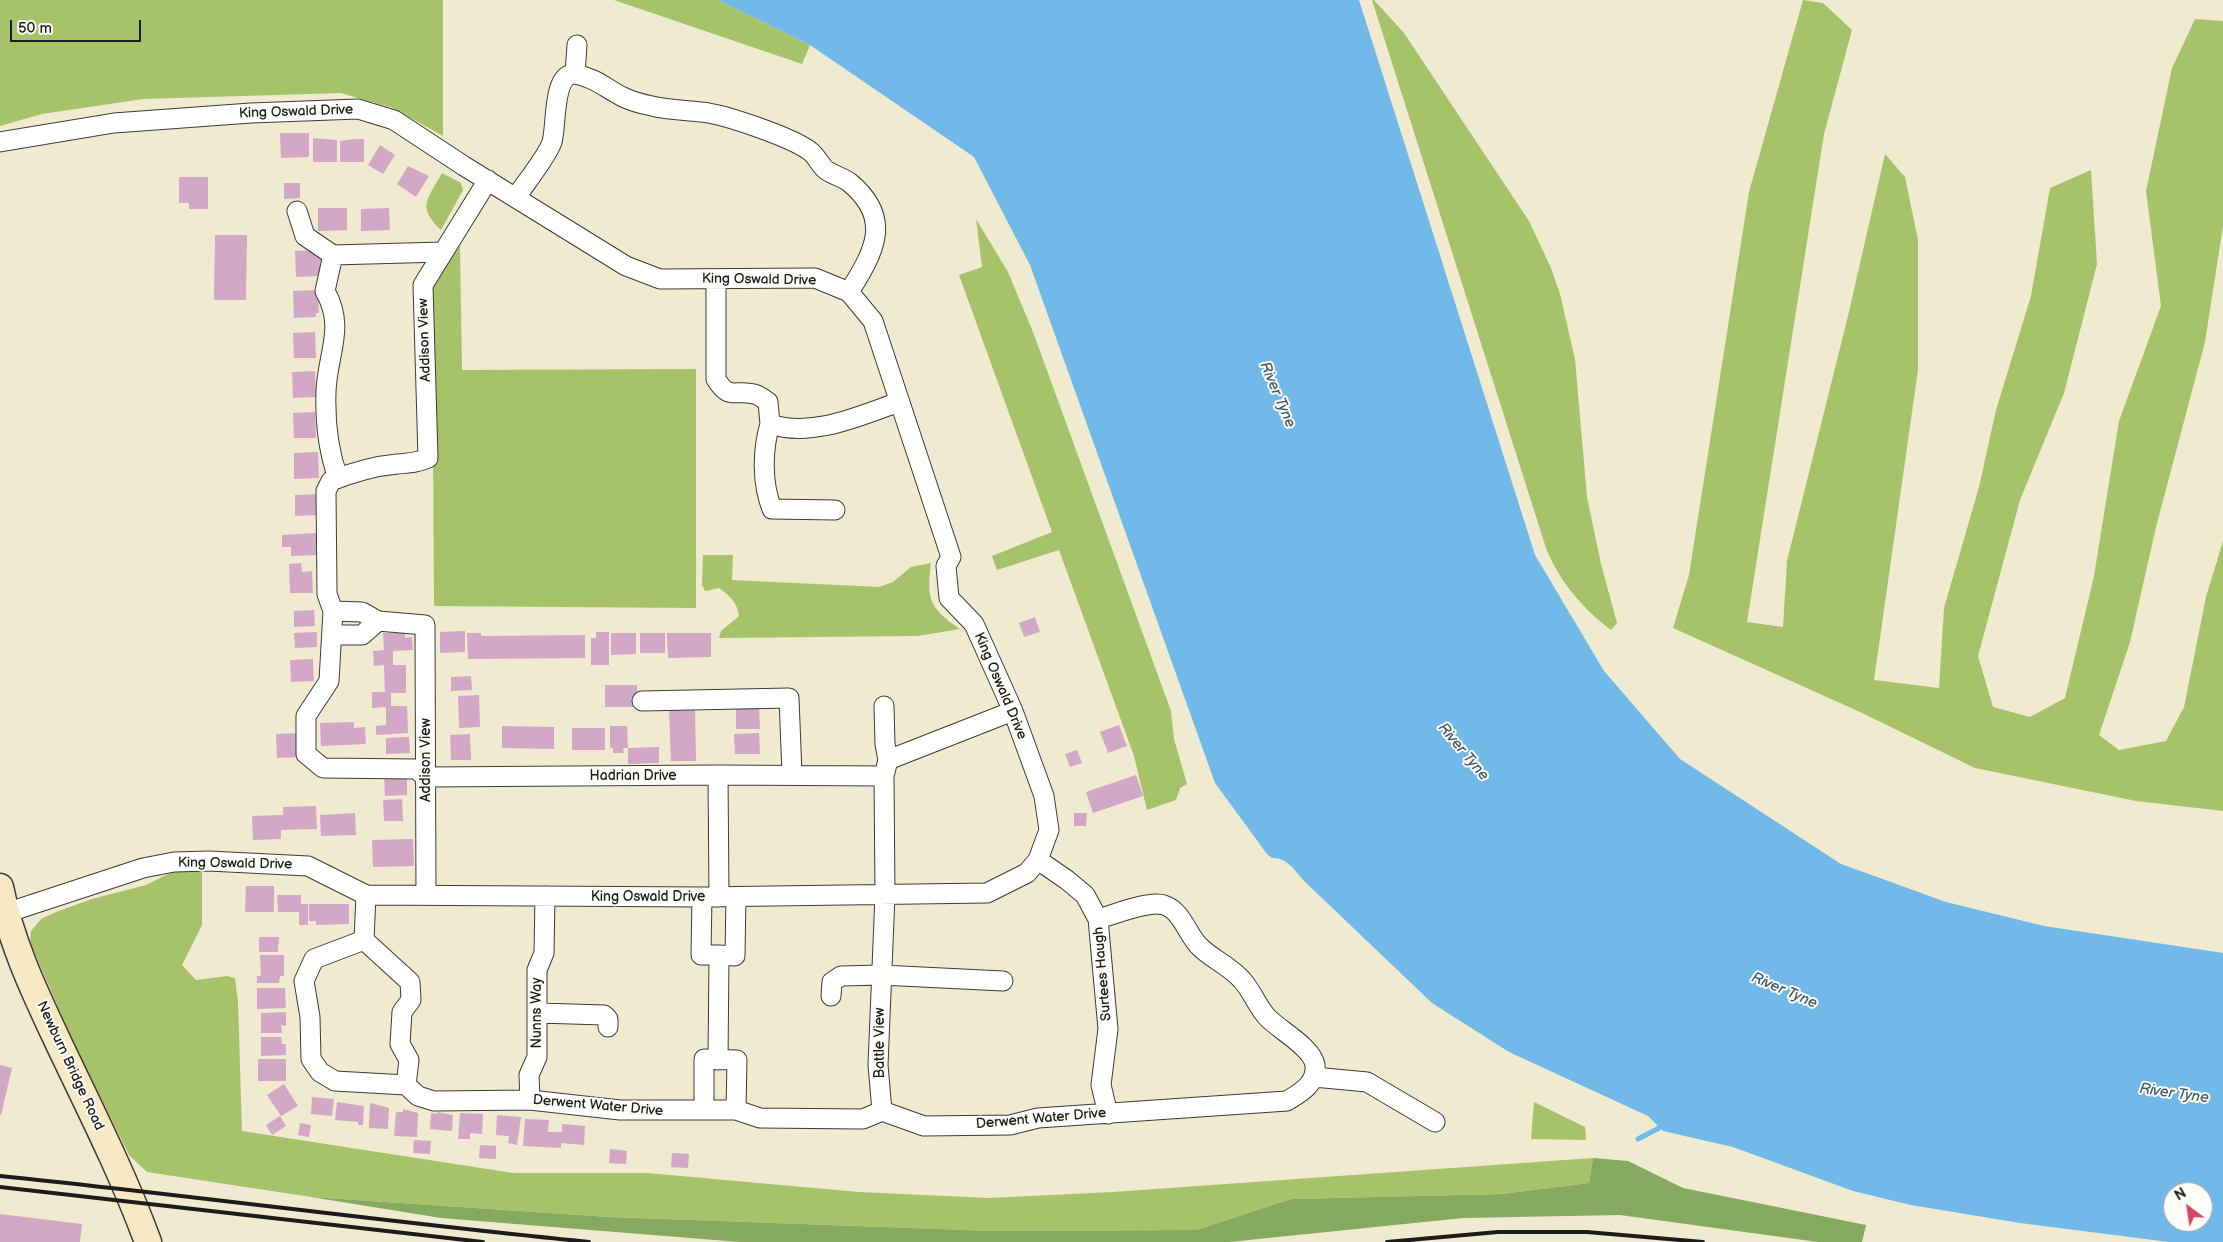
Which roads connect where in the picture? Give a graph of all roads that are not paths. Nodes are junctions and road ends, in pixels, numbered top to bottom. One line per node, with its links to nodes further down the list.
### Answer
1 (577, 45): 2 (street)
2 (575, 74): 5 (street); 10 (street)
3 (0, 142): 4 (street, King Oswald Drive)
4 (488, 180): 5 (street, King Oswald Drive); 7 (street, Addison View)
5 (516, 197): 9 (street, King Oswald Drive)
6 (296, 211): 8 (street)
7 (442, 252): 8 (street); 13 (street, Addison View)
8 (333, 255): 13 (street)
9 (716, 279): 10 (street, King Oswald Drive); 12 (street)
10 (849, 292): 11 (street, King Oswald Drive)
11 (899, 402): 12 (street); 20 (street, King Oswald Drive)
12 (770, 424): 14 (street)
13 (338, 478): 15 (street)
14 (835, 510)
15 (333, 611): 16 (street); 17 (street)
16 (378, 621): 17 (street); 24 (street, Addison View)
17 (332, 635): 24 (street)
18 (642, 701): 22 (street)
19 (884, 706): 21 (street, Battle View)
20 (1013, 711): 21 (street); 25 (street, King Oswald Drive)
21 (886, 768): 22 (street, Hadrian Drive); 29 (street, Battle View)
22 (792, 774): 23 (street, Hadrian Drive)
23 (718, 775): 24 (street, Hadrian Drive); 31 (street)
24 (426, 778): 28 (street, Addison View)
25 (1038, 860): 29 (street, King Oswald Drive); 33 (street, Surtees Haugh)
26 (0, 887): 32 (street, Newburn Bridge Road)
27 (366, 895): 28 (street, King Oswald Drive); 32 (street, King Oswald Drive); 34 (street)
28 (426, 895): 30 (street, King Oswald Drive)
29 (885, 895): 31 (street, King Oswald Drive); 36 (street, Battle View)
30 (545, 896): 31 (street, King Oswald Drive); 39 (street, Nunns Way)
31 (719, 897): 35 (street); 35 (street)
32 (6, 913): 50 (street, Newburn Bridge Road)
33 (1098, 919): 42 (street); 48 (street, Surtees Haugh)
34 (364, 940): 43 (street); 43 (street)
35 (719, 955): 41 (street)
36 (881, 975): 37 (street); 38 (street); 47 (street, Battle View)
37 (1003, 981)
38 (831, 996)
39 (538, 1013): 40 (street); 44 (street, Nunns Way)
40 (608, 1027)
41 (718, 1060): 45 (street); 46 (street)
42 (1314, 1077): 48 (street, Derwent Water Drive); 49 (street)
43 (406, 1085): 44 (street, Derwent Water Drive)
44 (530, 1100): 45 (street, Derwent Water Drive)
45 (704, 1109): 46 (street, Derwent Water Drive)
46 (736, 1110): 47 (street, Derwent Water Drive)
47 (882, 1111): 48 (street, Derwent Water Drive)
48 (1108, 1114)
49 (1435, 1122)
50 (148, 1242)

